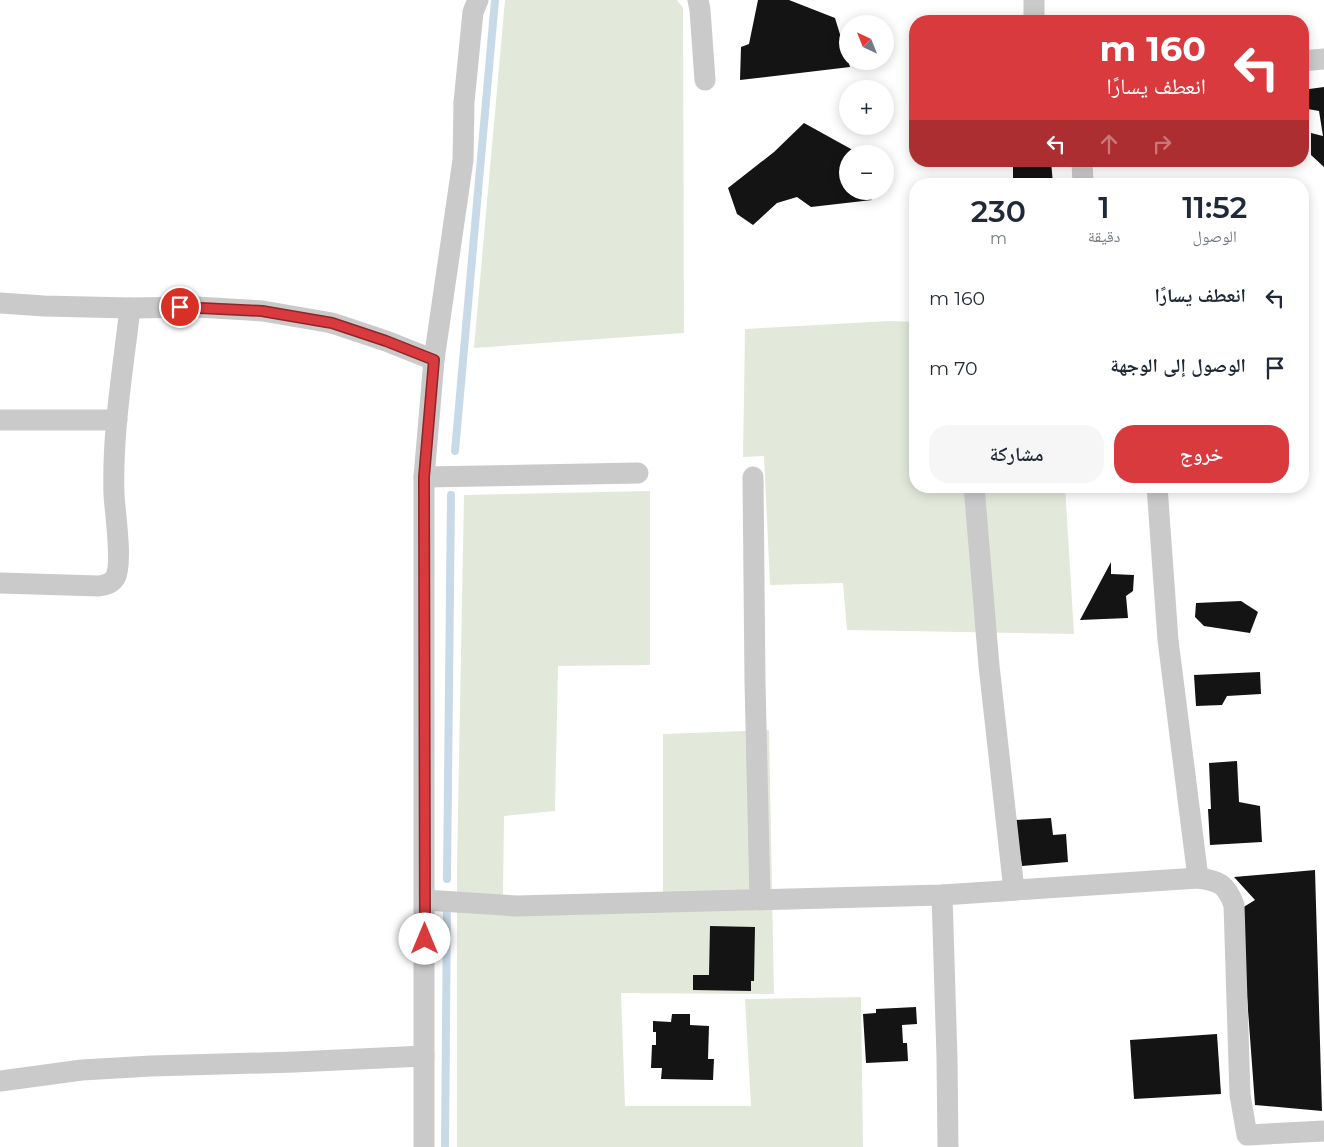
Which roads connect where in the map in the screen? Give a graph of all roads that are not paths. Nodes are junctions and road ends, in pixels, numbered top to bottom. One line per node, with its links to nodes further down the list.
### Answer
1 (478, 0): 10 (street)
2 (698, 0): 7 (street)
3 (1034, 0): 4 (street)
4 (1034, 15)
5 (1324, 59): 6 (street)
6 (1309, 60)
7 (705, 80)
8 (0, 303): 9 (street)
9 (130, 308): 10 (street); 12 (street)
10 (434, 360): 14 (street)
11 (0, 420): 12 (street)
12 (117, 420): 18 (street)
13 (638, 473): 14 (street)
14 (424, 477): 22 (street)
15 (753, 477): 23 (street)
16 (975, 493): 20 (street)
17 (1158, 493): 19 (street)
18 (0, 584)
19 (1198, 878): 20 (street); 27 (street)
20 (1014, 890): 21 (street)
21 (942, 895): 23 (street); 29 (street)
22 (426, 900): 23 (street); 24 (street)
23 (760, 900)
24 (424, 1056): 25 (street); 28 (street)
25 (0, 1081)
26 (1324, 1131): 27 (street)
27 (1247, 1141)
28 (424, 1147)
29 (948, 1147)

